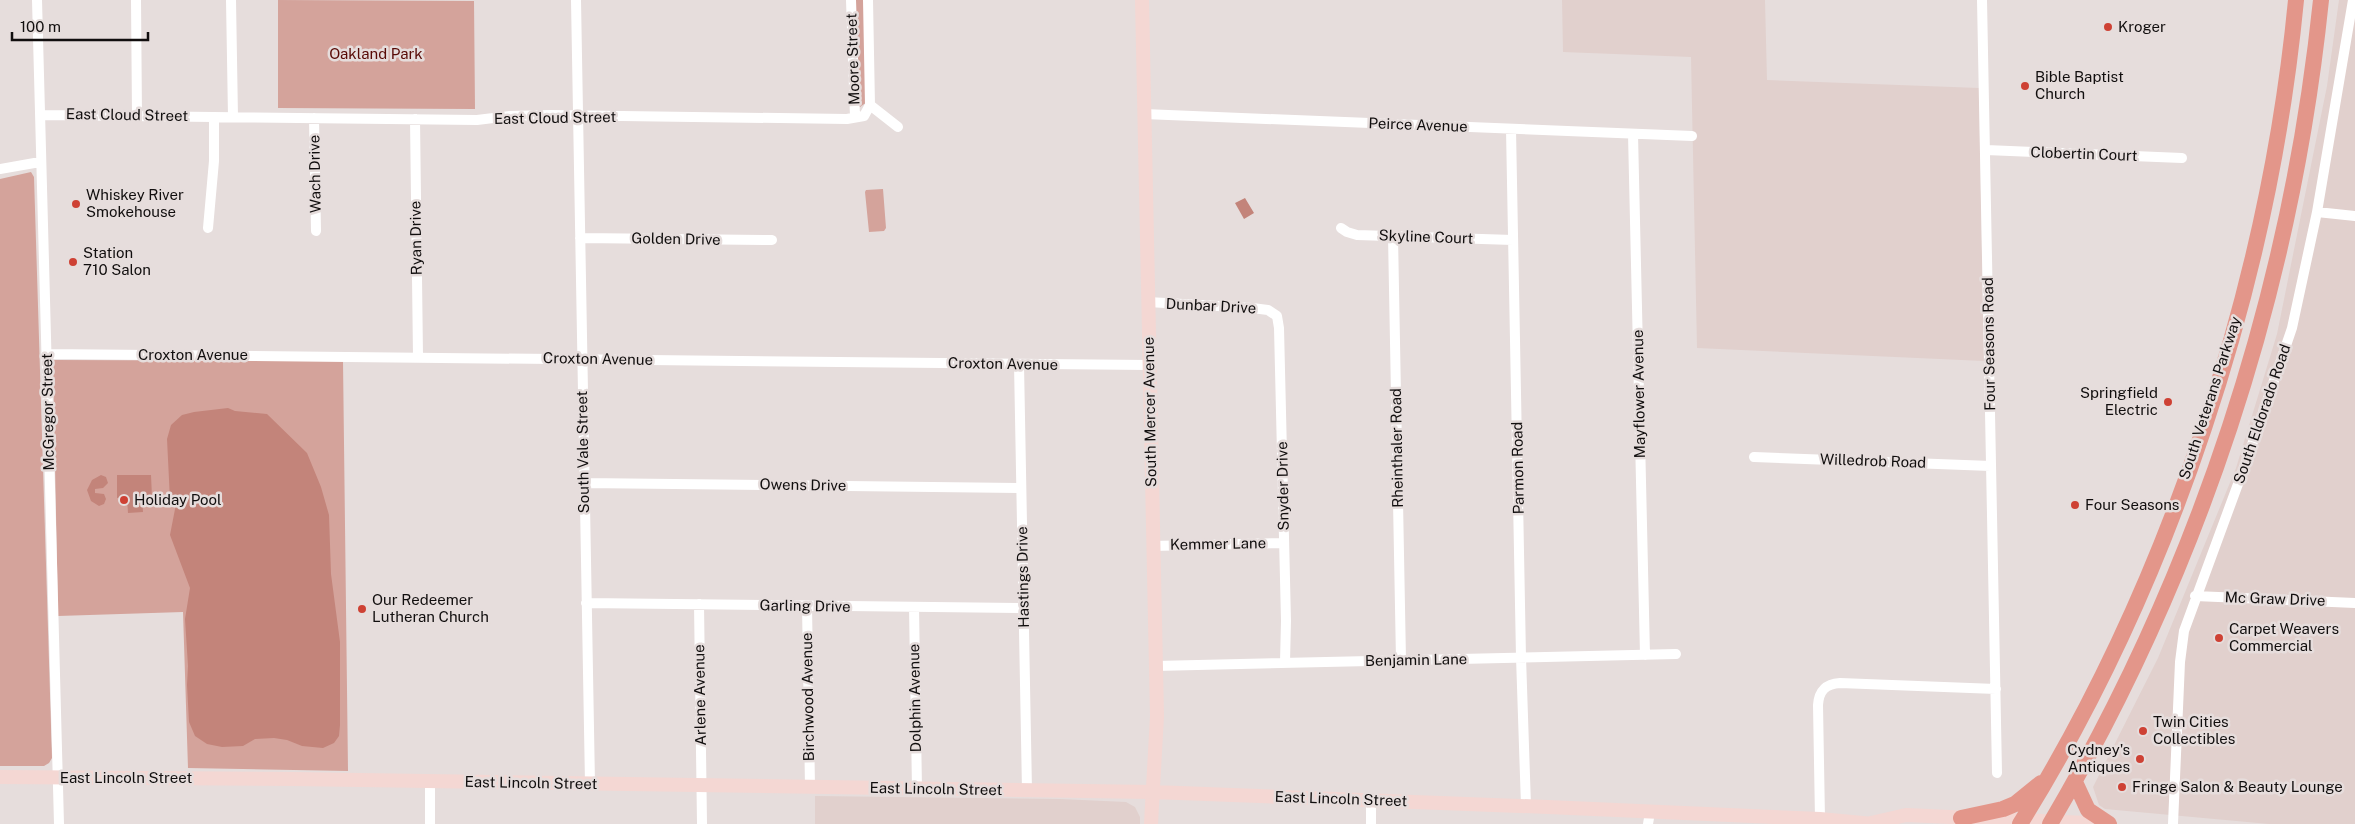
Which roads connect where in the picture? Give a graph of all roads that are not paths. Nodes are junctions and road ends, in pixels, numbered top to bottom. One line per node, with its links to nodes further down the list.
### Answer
1 (36, 0): 14 (street, McGregor Street)
2 (136, 0): 15 (street)
3 (231, 0): 18 (street)
4 (576, 0): 16 (street, South Vale Street)
5 (851, 0): 19 (street, Moore Street)
6 (868, 0): 12 (street, Moore Street)
7 (1142, 0): 13 (main road, South Mercer Avenue)
8 (1982, 0): 26 (street, Four Seasons Road)
9 (2296, 0): 69 (highway, South Veterans Parkway)
10 (2321, 0): 71 (highway, South Veterans Parkway)
11 (2353, 0): 30 (street, South Eldorado Road)
12 (870, 105): 19 (street); 22 (street)
13 (1144, 114): 23 (street, Peirce Avenue); 39 (main road, South Mercer Avenue)
14 (41, 115): 15 (street, East Cloud Street); 28 (street, McGregor Street)
15 (137, 115): 17 (street, East Cloud Street)
16 (578, 116): 19 (street, East Cloud Street); 21 (street, East Cloud Street); 36 (street, South Vale Street)
17 (214, 117): 18 (street, East Cloud Street); 32 (street)
18 (233, 117): 20 (street, East Cloud Street)
19 (855, 117)
20 (314, 118): 21 (street, East Cloud Street); 34 (street, Wach Drive)
21 (415, 120): 42 (street, Ryan Drive)
22 (898, 126)
23 (1511, 129): 24 (street, Peirce Avenue); 38 (street, Parmon Road)
24 (1633, 134): 25 (street, Peirce Avenue); 60 (street, Mayflower Avenue)
25 (1692, 136)
26 (1986, 150): 27 (street, Clobertin Court); 47 (street, Four Seasons Road)
27 (2182, 158)
28 (40, 162): 29 (street); 41 (street, McGregor Street)
29 (0, 169)
30 (2318, 212): 31 (street); 52 (street, South Eldorado Road)
31 (2355, 216)
32 (208, 228)
33 (1341, 228): 35 (street, Skyline Court)
34 (316, 231)
35 (1394, 236): 38 (street, Skyline Court); 62 (street, Rheinthaler Road)
36 (580, 238): 37 (street, Golden Drive); 43 (street, South Vale Street)
37 (772, 240)
38 (1513, 240): 61 (street, Parmon Road)
39 (1148, 302): 40 (street, Dunbar Drive); 45 (main road, South Mercer Avenue)
40 (1273, 312): 50 (street, Snyder Drive)
41 (46, 354): 42 (street, Croxton Avenue); 68 (street, McGregor Street)
42 (418, 356): 43 (street, Croxton Avenue)
43 (581, 358): 44 (street, Croxton Avenue); 48 (street, South Vale Street)
44 (1019, 364): 45 (street, Croxton Avenue); 49 (street, Hastings Drive)
45 (1149, 365): 51 (main road, South Mercer Avenue)
46 (1754, 457): 47 (street, Willedrob Road)
47 (1991, 466): 65 (street, Four Seasons Road)
48 (584, 483): 49 (street, Owens Drive); 54 (street, South Vale Street)
49 (1021, 488): 58 (street, Hastings Drive)
50 (1284, 543): 51 (street, Kemmer Lane); 63 (street, Snyder Drive)
51 (1152, 546): 64 (main road, South Mercer Avenue)
52 (2195, 596): 53 (street, Mc Graw Drive); 92 (street, South Eldorado Road)
53 (2355, 602)
54 (586, 603): 55 (street, Garling Drive); 72 (street, South Vale Street)
55 (699, 604): 56 (street, Garling Drive); 73 (street, Arlene Avenue)
56 (807, 606): 57 (street, Garling Drive); 74 (street, Birchwood Avenue)
57 (914, 607): 58 (street, Garling Drive); 75 (street, Dolphin Avenue)
58 (1024, 608): 76 (street, Hastings Drive)
59 (1676, 654): 60 (street, Benjamin Lane)
60 (1645, 655): 61 (street, Benjamin Lane)
61 (1521, 657): 62 (street, Benjamin Lane); 79 (street, Parmon Road)
62 (1401, 660): 63 (street, Benjamin Lane)
63 (1285, 662): 64 (street, Benjamin Lane)
64 (1155, 666): 77 (main road, South Mercer Avenue)
65 (1996, 689): 66 (street, Four Seasons Road); 82 (street)
66 (1997, 774)
67 (0, 777): 68 (main road, East Lincoln Street)
68 (58, 777): 70 (main road, East Lincoln Street); 85 (street, McGregor Street)
69 (2049, 777): 81 (highway); 83 (highway, South Veterans Parkway)
70 (430, 782): 72 (main road, East Lincoln Street); 86 (street)
71 (2075, 782): 84 (highway, South Veterans Parkway); 91 (highway)
72 (590, 784): 73 (main road, East Lincoln Street)
73 (701, 786): 74 (main road, East Lincoln Street); 87 (street, Arlene Avenue)
74 (810, 787): 75 (main road, East Lincoln Street)
75 (917, 789): 76 (main road, East Lincoln Street)
76 (1027, 791): 77 (main road, East Lincoln Street)
77 (1153, 792): 78 (main road, East Lincoln Street); 88 (main road, South Mercer Avenue)
78 (1371, 800): 79 (main road, East Lincoln Street); 89 (street)
79 (1526, 806): 80 (main road, East Lincoln Street)
80 (1649, 818): 82 (main road, East Lincoln Street)
81 (1961, 818): 83 (main road, East Lincoln Street); 90 (main road, East Lincoln Street)
82 (1820, 820): 90 (main road, East Lincoln Street)
83 (2021, 822): 84 (main road, East Lincoln Street)
84 (2050, 823): 91 (main road, East Lincoln Street)
85 (59, 824)
86 (430, 824)
87 (702, 824)
88 (1150, 824)
89 (1371, 824)
90 (1872, 824)
91 (2109, 824)
92 (2173, 824)

